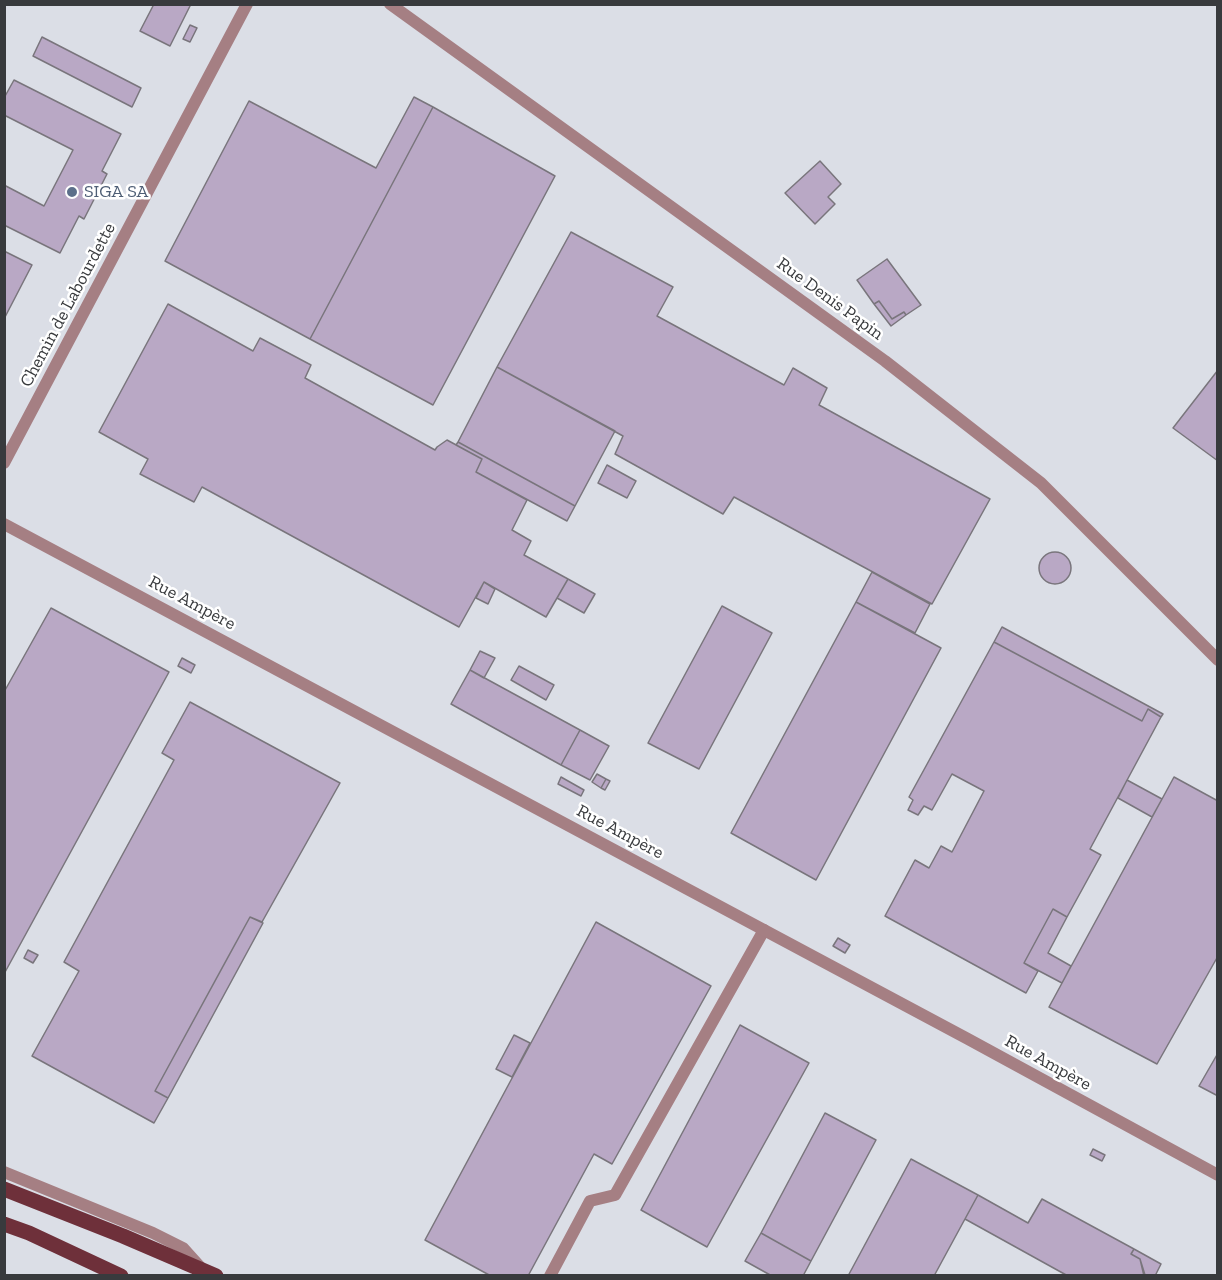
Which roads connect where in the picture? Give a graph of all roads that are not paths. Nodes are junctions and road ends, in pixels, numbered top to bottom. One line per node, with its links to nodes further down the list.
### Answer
1 (247, 4): 3 (street, Chemin de Labourdette)
2 (390, 4): 5 (street, Rue Denis Papin)
3 (4, 463)
4 (4, 524): 6 (street, Rue Ampère)
5 (1218, 660)
6 (764, 930): 8 (street, Rue Ampère); 13 (street)
7 (4, 1172): 11 (street)
8 (1218, 1175)
9 (4, 1190): 11 (main road)
10 (4, 1224): 12 (main road)
11 (209, 1272)
12 (121, 1275)
13 (550, 1275)

